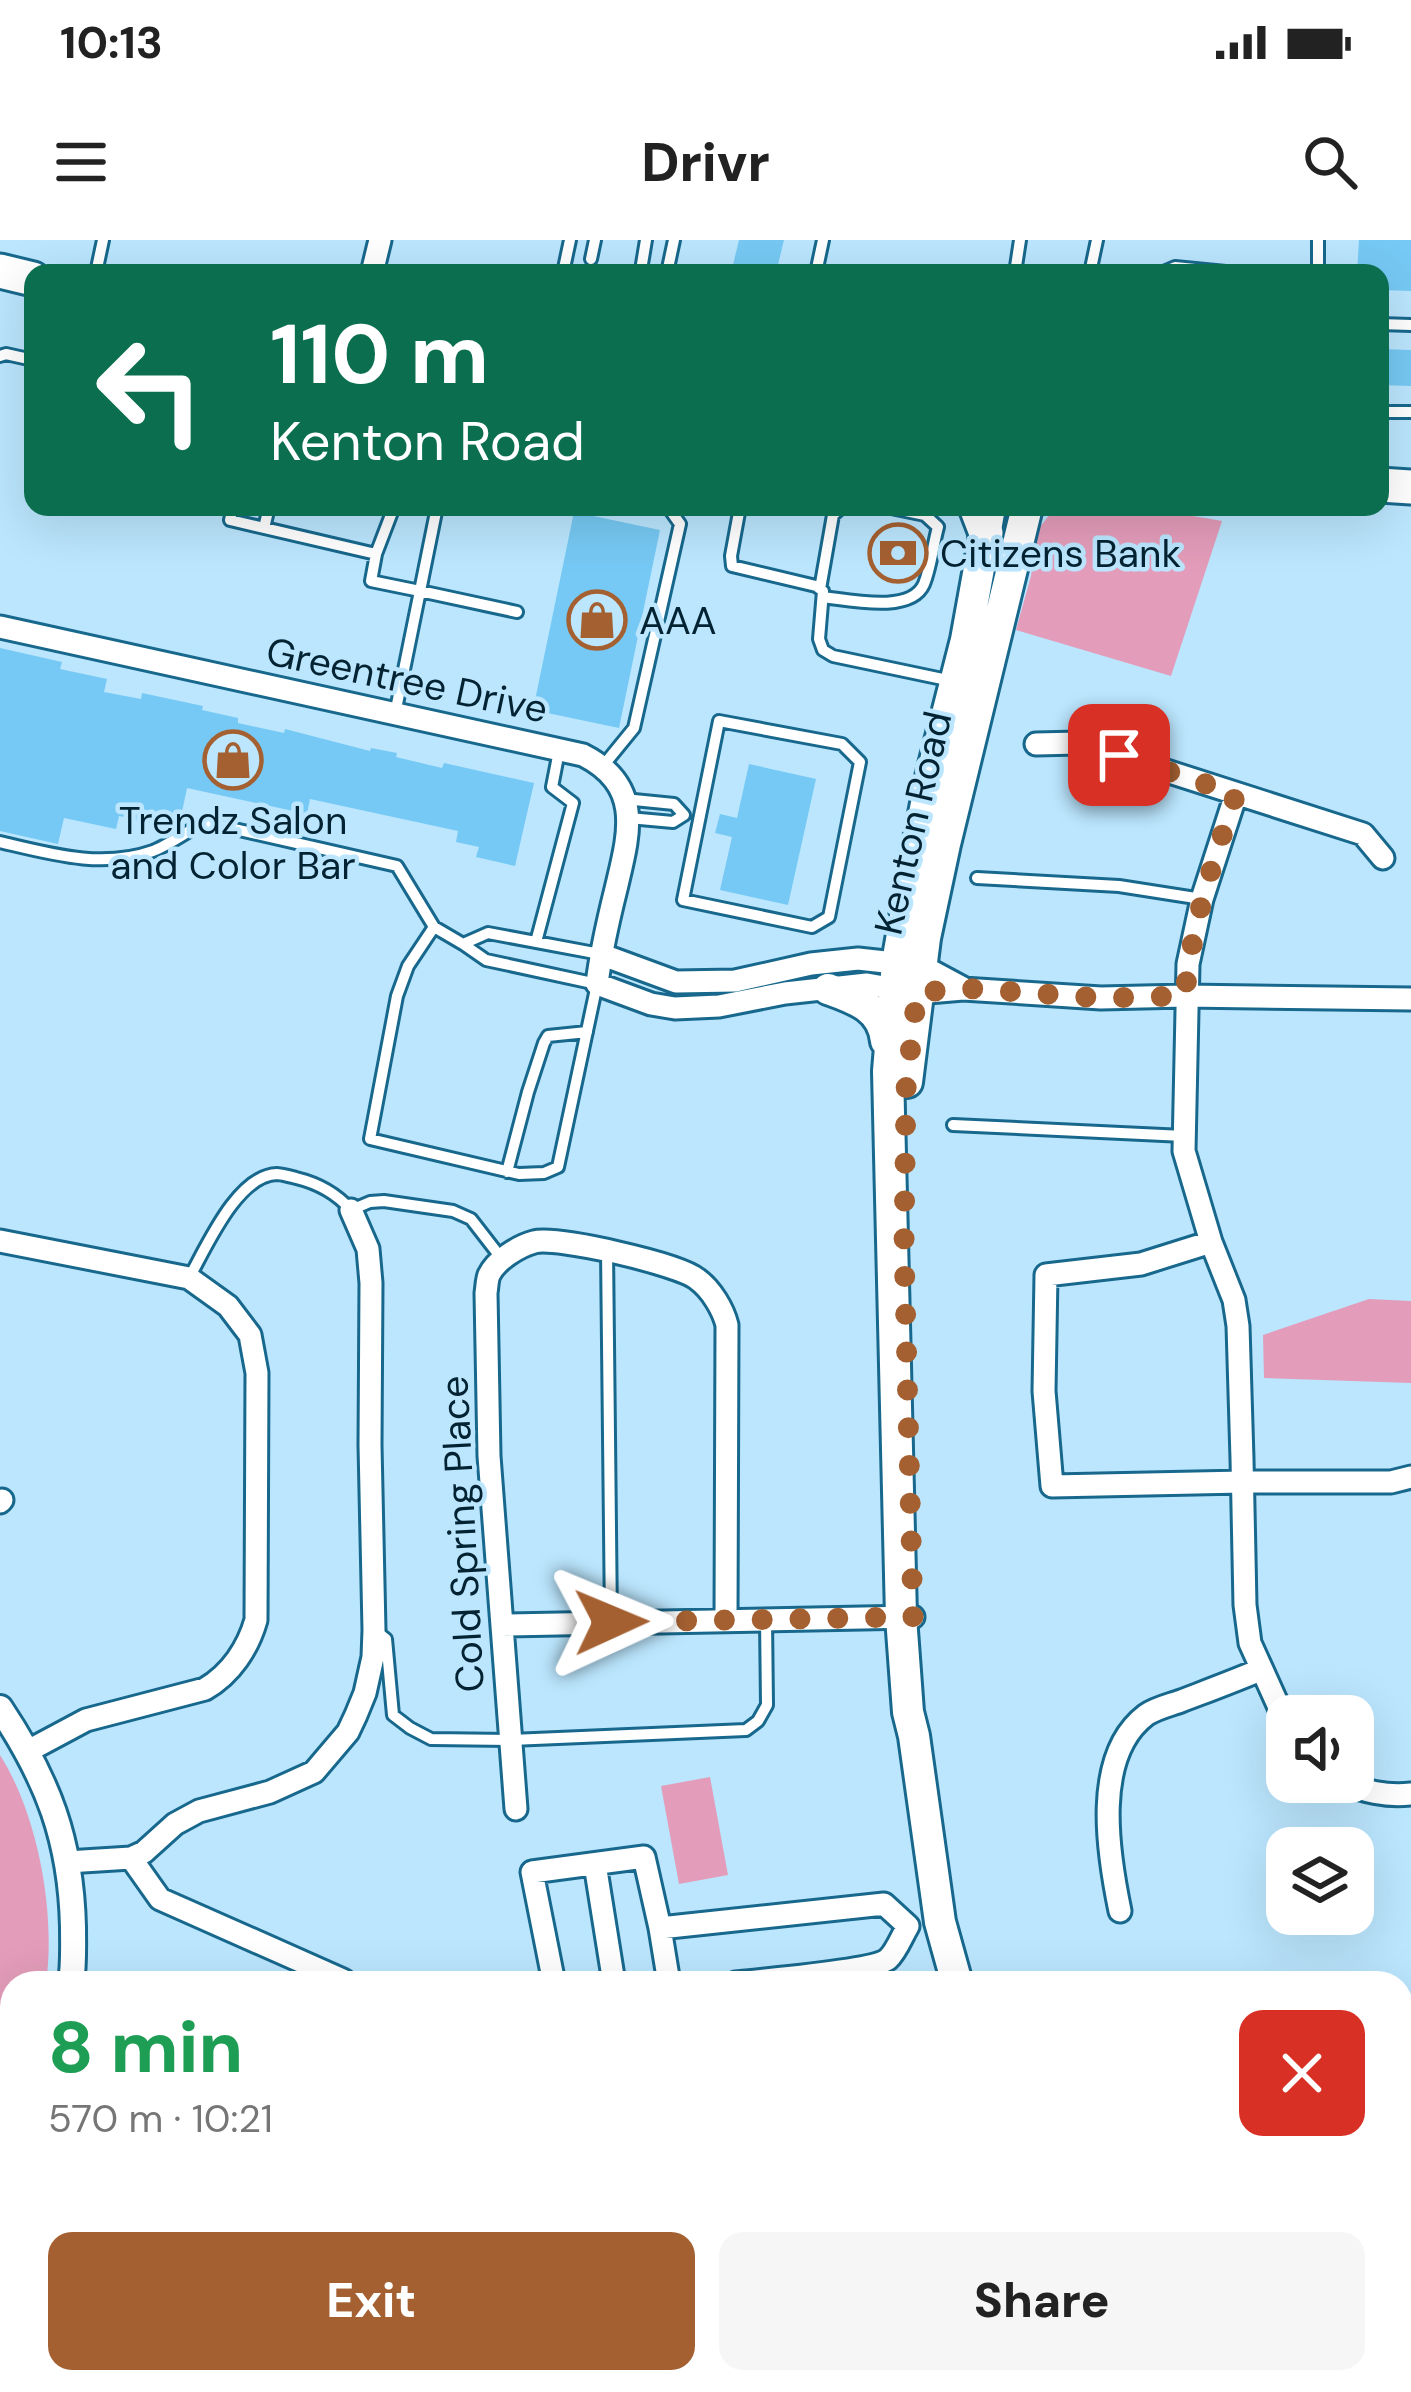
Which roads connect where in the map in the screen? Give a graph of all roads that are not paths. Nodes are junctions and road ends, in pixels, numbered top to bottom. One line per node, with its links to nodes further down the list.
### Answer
1 (595, 240): 2 (lane)
2 (591, 259)
3 (231, 516): 13 (lane)
4 (267, 516): 13 (lane)
5 (391, 516): 14 (lane)
6 (435, 516): 15 (lane)
7 (674, 516): 23 (lane)
8 (738, 516): 16 (lane)
9 (832, 516): 16 (lane)
10 (927, 516): 16 (lane)
11 (984, 516): 19 (main road, Kenton Road)
12 (1025, 516): 36 (main road, Kenton Road)
13 (264, 528): 14 (lane)
14 (376, 554): 15 (lane)
15 (420, 591): 17 (lane); 20 (lane)
16 (822, 593): 19 (lane)
17 (517, 613)
18 (0, 627): 20 (street, Greentree Drive)
19 (955, 682): 36 (main road, Kenton Road)
20 (394, 714): 22 (street, Greentree Drive)
21 (1036, 744): 24 (street)
22 (560, 750): 23 (street, Greentree Drive); 33 (lane)
23 (603, 766): 25 (street)
24 (1236, 794): 29 (street); 31 (street)
25 (627, 808): 26 (lane); 26 (lane); 35 (street)
26 (684, 814): 27 (lane)
27 (699, 817): 27 (lane)
28 (0, 842): 32 (lane)
29 (1383, 858)
30 (977, 878): 31 (lane)
31 (1202, 899): 39 (street)
32 (434, 927): 34 (lane); 45 (lane)
33 (536, 942): 34 (lane); 35 (lane)
34 (464, 944): 37 (lane)
35 (600, 954): 36 (street); 37 (street)
36 (908, 977): 38 (street); 39 (street); 42 (main road, Kenton Road); 54 (main road, Kenton Road)
37 (597, 984): 38 (street); 41 (lane)
38 (829, 989): 42 (main road)
39 (1185, 996): 40 (street); 44 (street)
40 (1411, 999)
41 (586, 1032): 45 (lane); 45 (lane)
42 (888, 1071): 54 (main road, Kenton Road)
43 (952, 1125): 44 (lane)
44 (1184, 1136): 48 (street)
45 (508, 1172)
46 (352, 1210): 50 (lane); 51 (lane); 59 (street)
47 (0, 1241): 51 (street)
48 (1211, 1242): 53 (street); 53 (street)
49 (607, 1250): 50 (street); 55 (street); 57 (lane)
50 (502, 1259): 58 (street, Cold Spring Place)
51 (189, 1279): 64 (street)
52 (1411, 1477): 53 (street)
53 (1243, 1482): 60 (street)
54 (907, 1617): 56 (street); 72 (main road, Kenton Road)
55 (727, 1619): 56 (street); 57 (street)
56 (766, 1619): 63 (lane)
57 (611, 1622): 58 (street)
58 (502, 1625): 63 (street, Cold Spring Place)
59 (374, 1630): 63 (lane); 68 (street)
60 (1260, 1670): 61 (street); 71 (street)
61 (1272, 1695)
62 (0, 1708): 64 (street)
63 (511, 1740): 67 (street, Cold Spring Place)
64 (28, 1751): 69 (street)
65 (1374, 1793): 66 (street)
66 (1411, 1794)
67 (516, 1809)
68 (130, 1858): 69 (street); 76 (street)
69 (68, 1862): 75 (street)
70 (595, 1864): 74 (street); 77 (street); 78 (street)
71 (1120, 1911)
72 (940, 1922): 73 (street); 81 (main road, Kenton Road)
73 (908, 1926): 74 (street); 80 (street)
74 (660, 1928): 79 (street)
75 (74, 1971)
76 (323, 1971)
77 (552, 1971)
78 (612, 1971)
79 (666, 1971)
80 (840, 1971)
81 (954, 1971)

